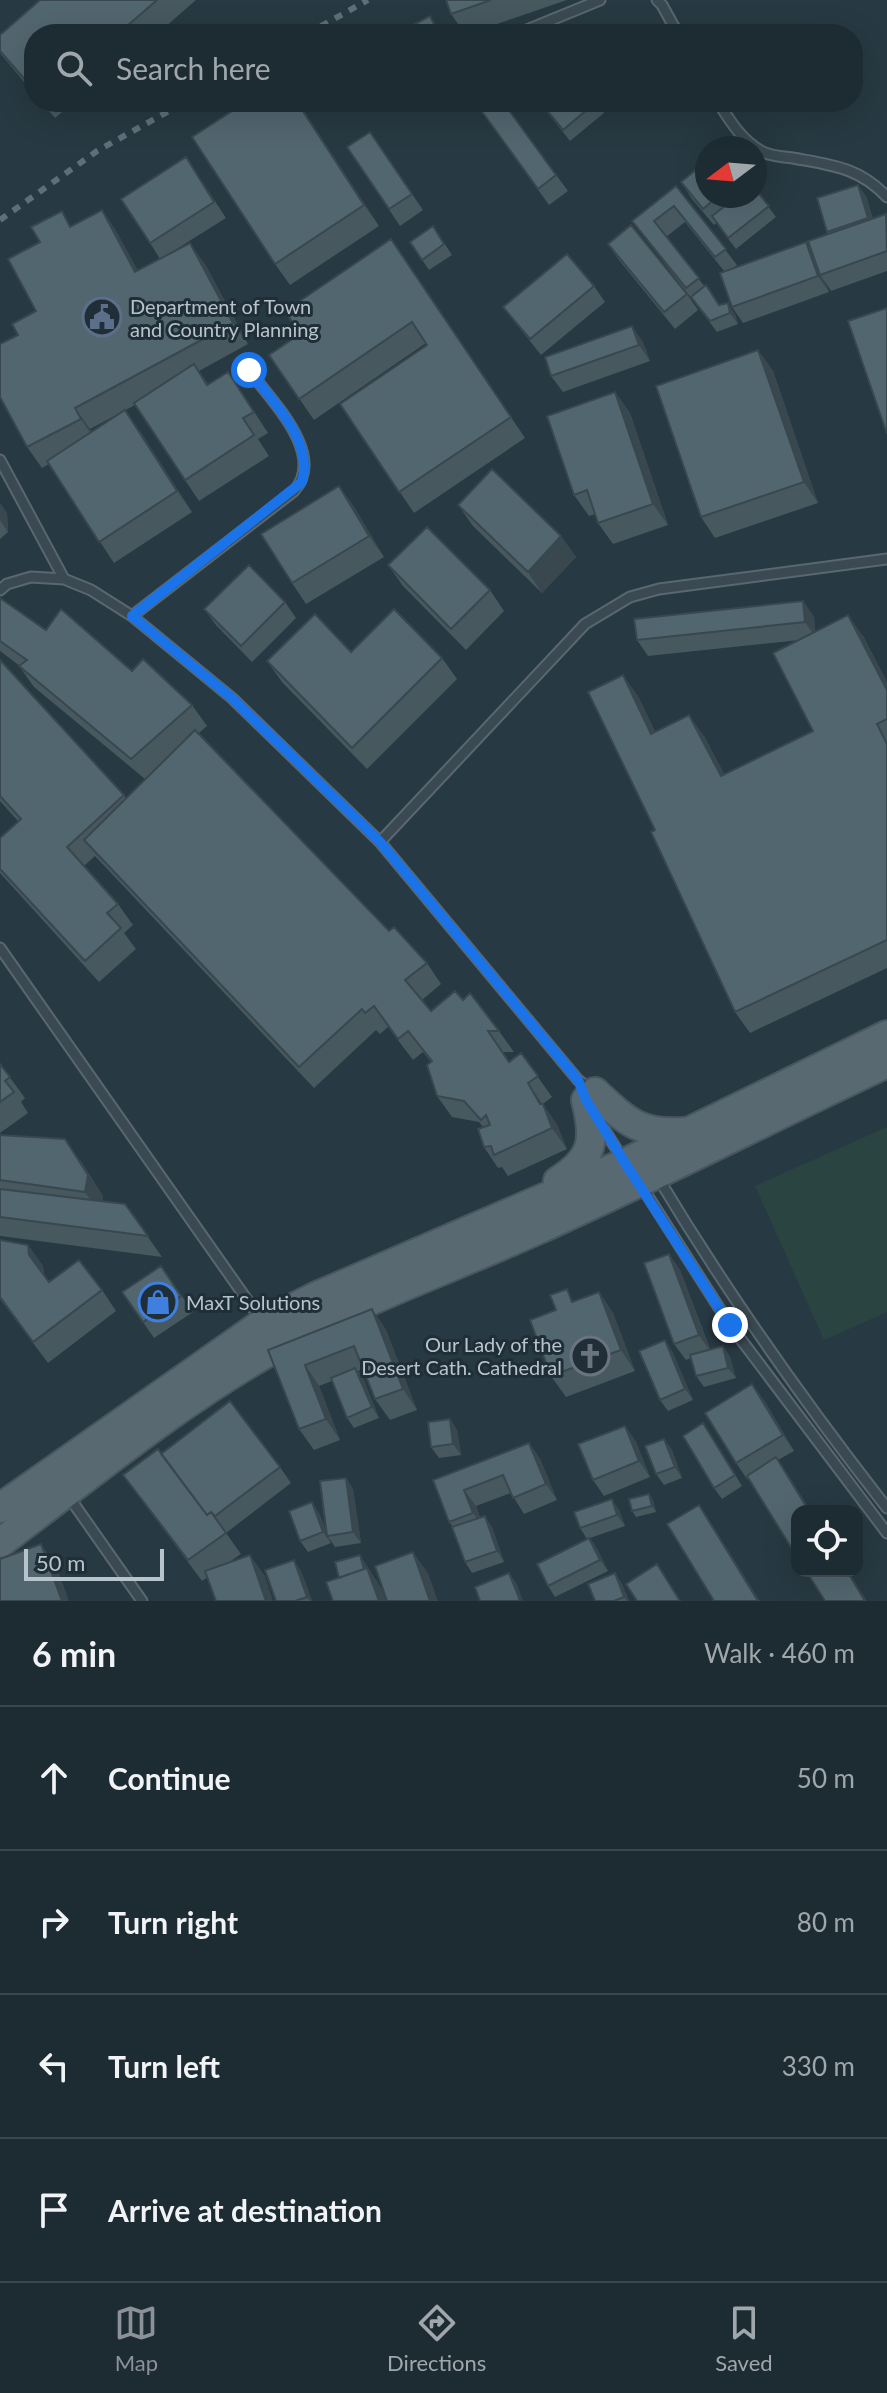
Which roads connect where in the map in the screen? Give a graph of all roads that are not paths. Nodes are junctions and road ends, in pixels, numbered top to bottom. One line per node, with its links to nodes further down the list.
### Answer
1 (600, 0): 3 (lane)
2 (657, 0): 4 (lane)
3 (541, 24)
4 (672, 24)
5 (724, 112): 6 (lane)
6 (887, 197)
7 (249, 370): 12 (lane)
8 (0, 460): 10 (lane)
9 (887, 559): 13 (lane)
10 (64, 579): 11 (lane); 12 (lane)
11 (0, 590)
12 (132, 616): 13 (lane)
13 (380, 842): 17 (lane)
14 (0, 948): 22 (lane)
15 (887, 1035): 19 (main road)
16 (887, 1063): 20 (main road)
17 (586, 1091): 18 (lane); 19 (main road); 20 (lane); 21 (main road)
18 (623, 1129)
19 (687, 1132): 20 (main road)
20 (639, 1163): 21 (main road); 25 (lane); 26 (lane)
21 (530, 1215): 22 (main road)
22 (271, 1334): 23 (main road)
23 (58, 1483): 24 (main road); 27 (main road); 28 (lane)
24 (0, 1508)
25 (887, 1508)
26 (887, 1533)
27 (0, 1543)
28 (142, 1601)

